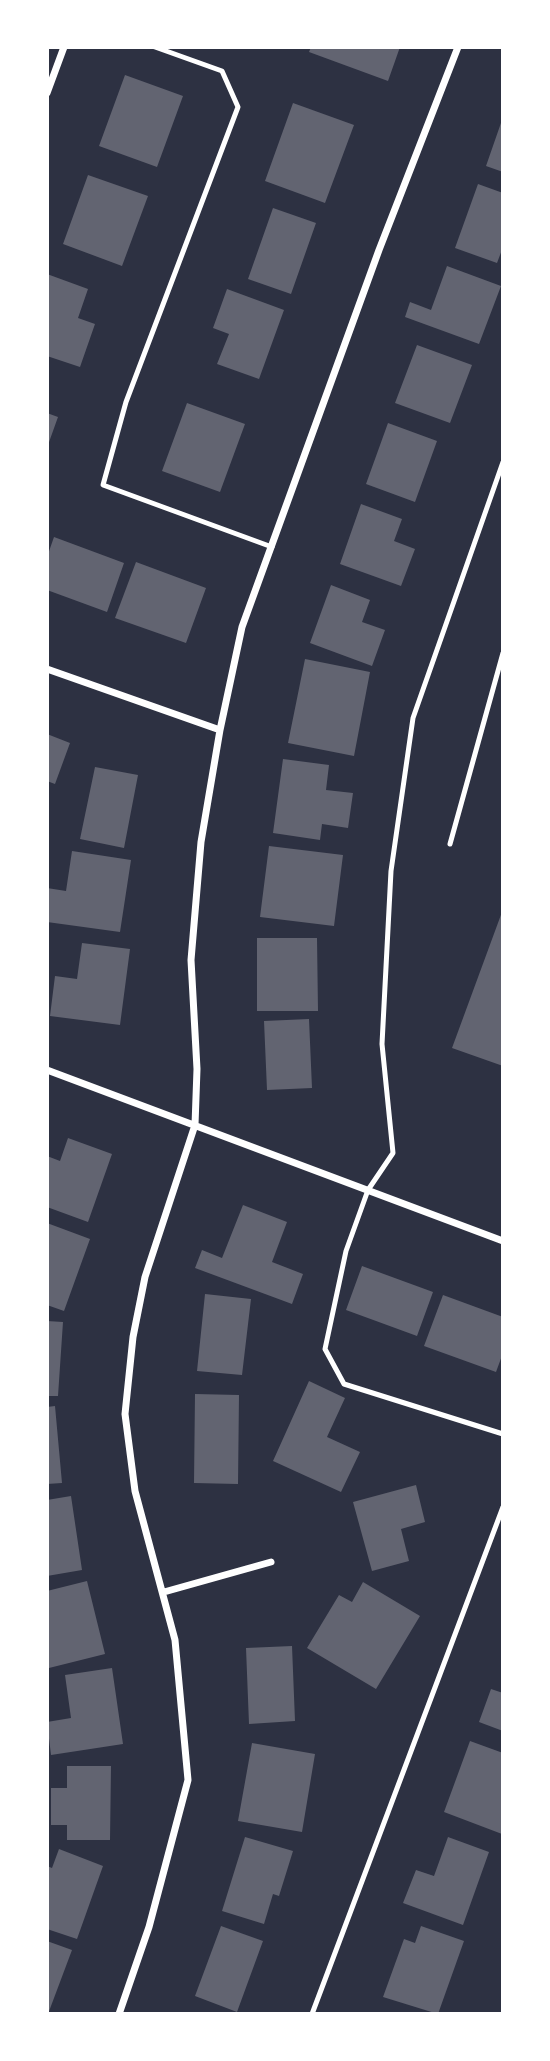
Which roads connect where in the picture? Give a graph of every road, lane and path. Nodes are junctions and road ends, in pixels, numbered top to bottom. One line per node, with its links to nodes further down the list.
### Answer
1 (64, 47): 4 (street)
2 (155, 47): 6 (lane)
3 (458, 47): 6 (street)
4 (47, 93)
5 (503, 462): 13 (lane)
6 (272, 547): 9 (street)
7 (503, 653): 10 (lane)
8 (47, 669): 9 (street)
9 (220, 730): 12 (street)
10 (450, 845)
11 (47, 1070): 12 (street)
12 (195, 1125): 13 (street); 18 (street)
13 (368, 1190): 14 (street); 15 (lane)
14 (503, 1241)
15 (503, 1434)
16 (503, 1507): 20 (lane)
17 (271, 1562): 18 (street)
18 (164, 1591): 19 (street)
19 (119, 2014)
20 (312, 2014)

